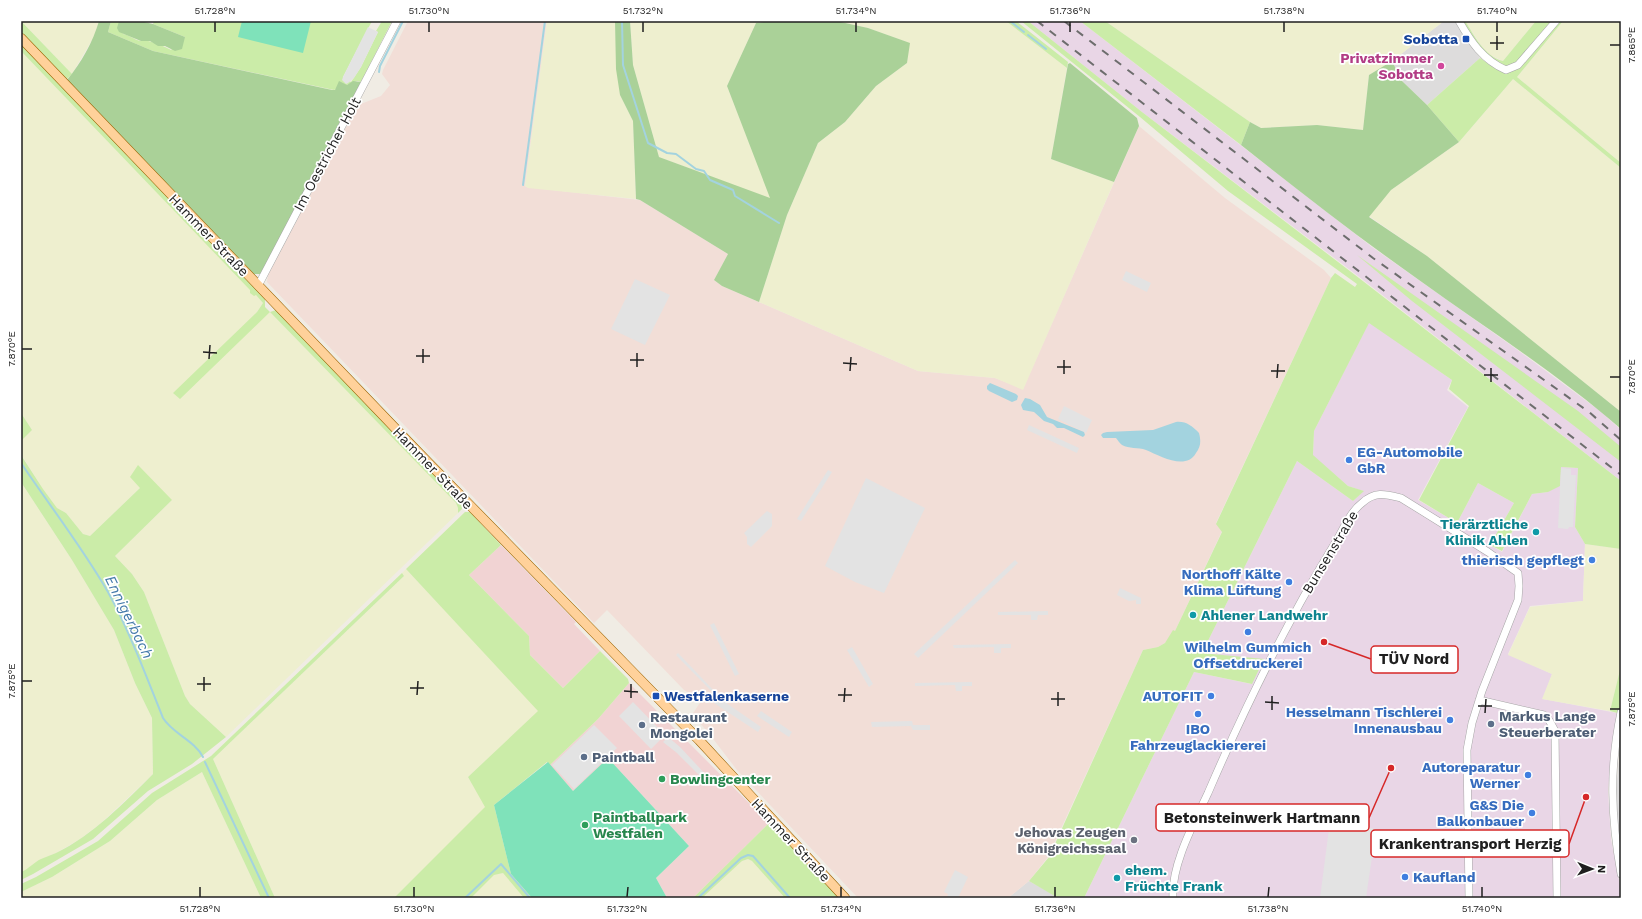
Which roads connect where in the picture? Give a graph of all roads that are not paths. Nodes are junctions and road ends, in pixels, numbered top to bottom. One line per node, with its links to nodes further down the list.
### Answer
1 (397, 21): 5 (street, Im Oestricher Holt)
2 (1459, 21): 3 (street)
3 (1556, 21)
4 (21, 38): 5 (main road, Hammer Straße)
5 (258, 286): 9 (main road, Hammer Straße)
6 (1479, 700): 10 (street, Bunsenstraße); 11 (street, Bunsenstraße); 12 (street)
7 (1621, 716): 8 (street)
8 (1621, 874)
9 (845, 898)
10 (1173, 898)
11 (1469, 898)
12 (1557, 898)

